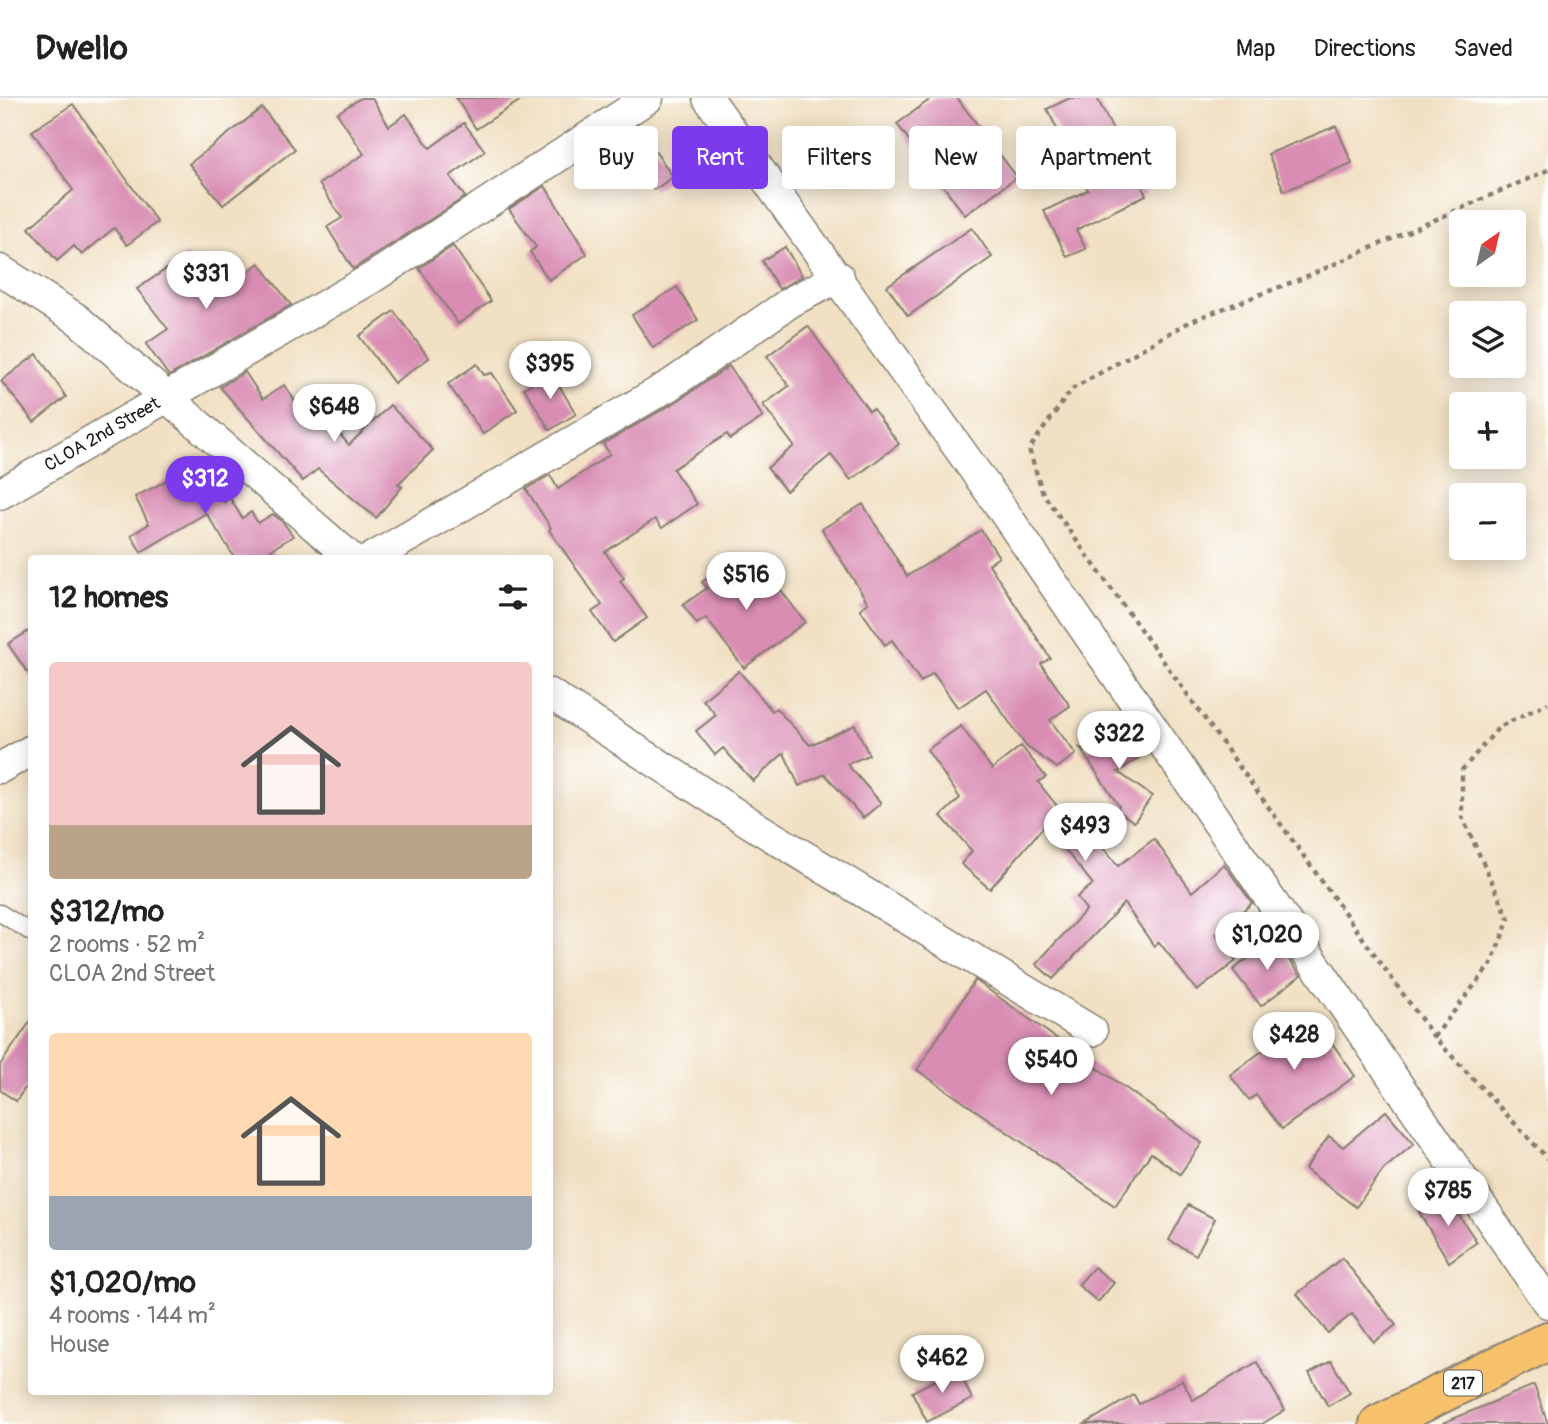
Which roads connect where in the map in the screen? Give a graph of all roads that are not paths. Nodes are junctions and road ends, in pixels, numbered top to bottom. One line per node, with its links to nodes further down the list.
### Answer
1 (648, 98): 5 (street, CLOA 2nd Street)
2 (708, 98): 4 (street)
3 (0, 270): 5 (street)
4 (839, 277): 8 (street); 15 (street)
5 (167, 397): 6 (street, CLOA 2nd Street); 7 (street)
6 (0, 494)
7 (348, 555)
8 (377, 555)
9 (553, 696): 14 (street)
10 (28, 752): 11 (street)
11 (0, 768)
12 (0, 913): 13 (lane)
13 (28, 930)
14 (1092, 1031)
15 (1548, 1303)
16 (1548, 1341): 17 (main road, 217)
17 (1379, 1424)

